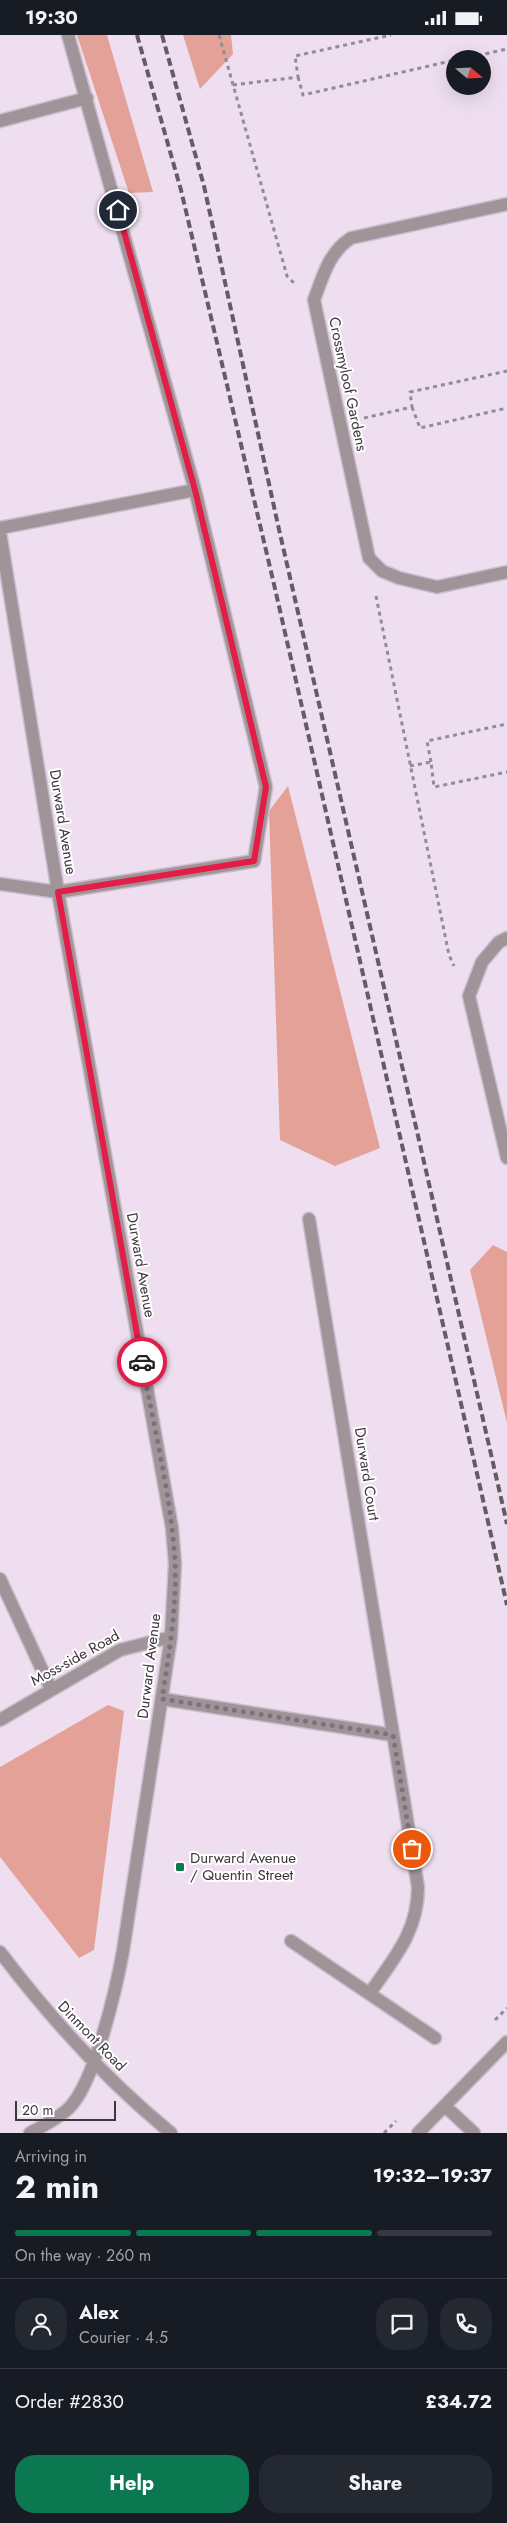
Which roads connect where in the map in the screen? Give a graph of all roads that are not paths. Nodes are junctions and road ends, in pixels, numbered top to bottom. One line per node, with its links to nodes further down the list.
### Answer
1 (68, 35): 2 (street)
2 (87, 98): 3 (street); 5 (street)
3 (0, 121)
4 (507, 204): 7 (street, Crossmyloof Gardens)
5 (195, 490): 6 (street); 9 (street)
6 (0, 530): 9 (street, Durward Avenue)
7 (507, 572)
8 (0, 884): 9 (street)
9 (58, 892): 14 (street, Durward Avenue)
10 (507, 938): 11 (street)
11 (507, 1158)
12 (309, 1219): 18 (street, Durward Court)
13 (0, 1579): 15 (street)
14 (171, 1637): 15 (street, Moss-side Road); 16 (street, Durward Avenue)
15 (51, 1689): 17 (street, Moss-side Road)
16 (162, 1699): 18 (street); 24 (street, Durward Avenue)
17 (0, 1720)
18 (393, 1735): 21 (street, Durward Court)
19 (291, 1941): 21 (street)
20 (0, 1953): 24 (street, Dinmont Road)
21 (370, 1993): 22 (street)
22 (434, 2038)
23 (507, 2042): 25 (street)
24 (93, 2061): 26 (street, Durward Avenue); 27 (street, Dinmont Road)
25 (445, 2106): 28 (street); 29 (street)
26 (30, 2133)
27 (171, 2133)
28 (418, 2133)
29 (474, 2133)

